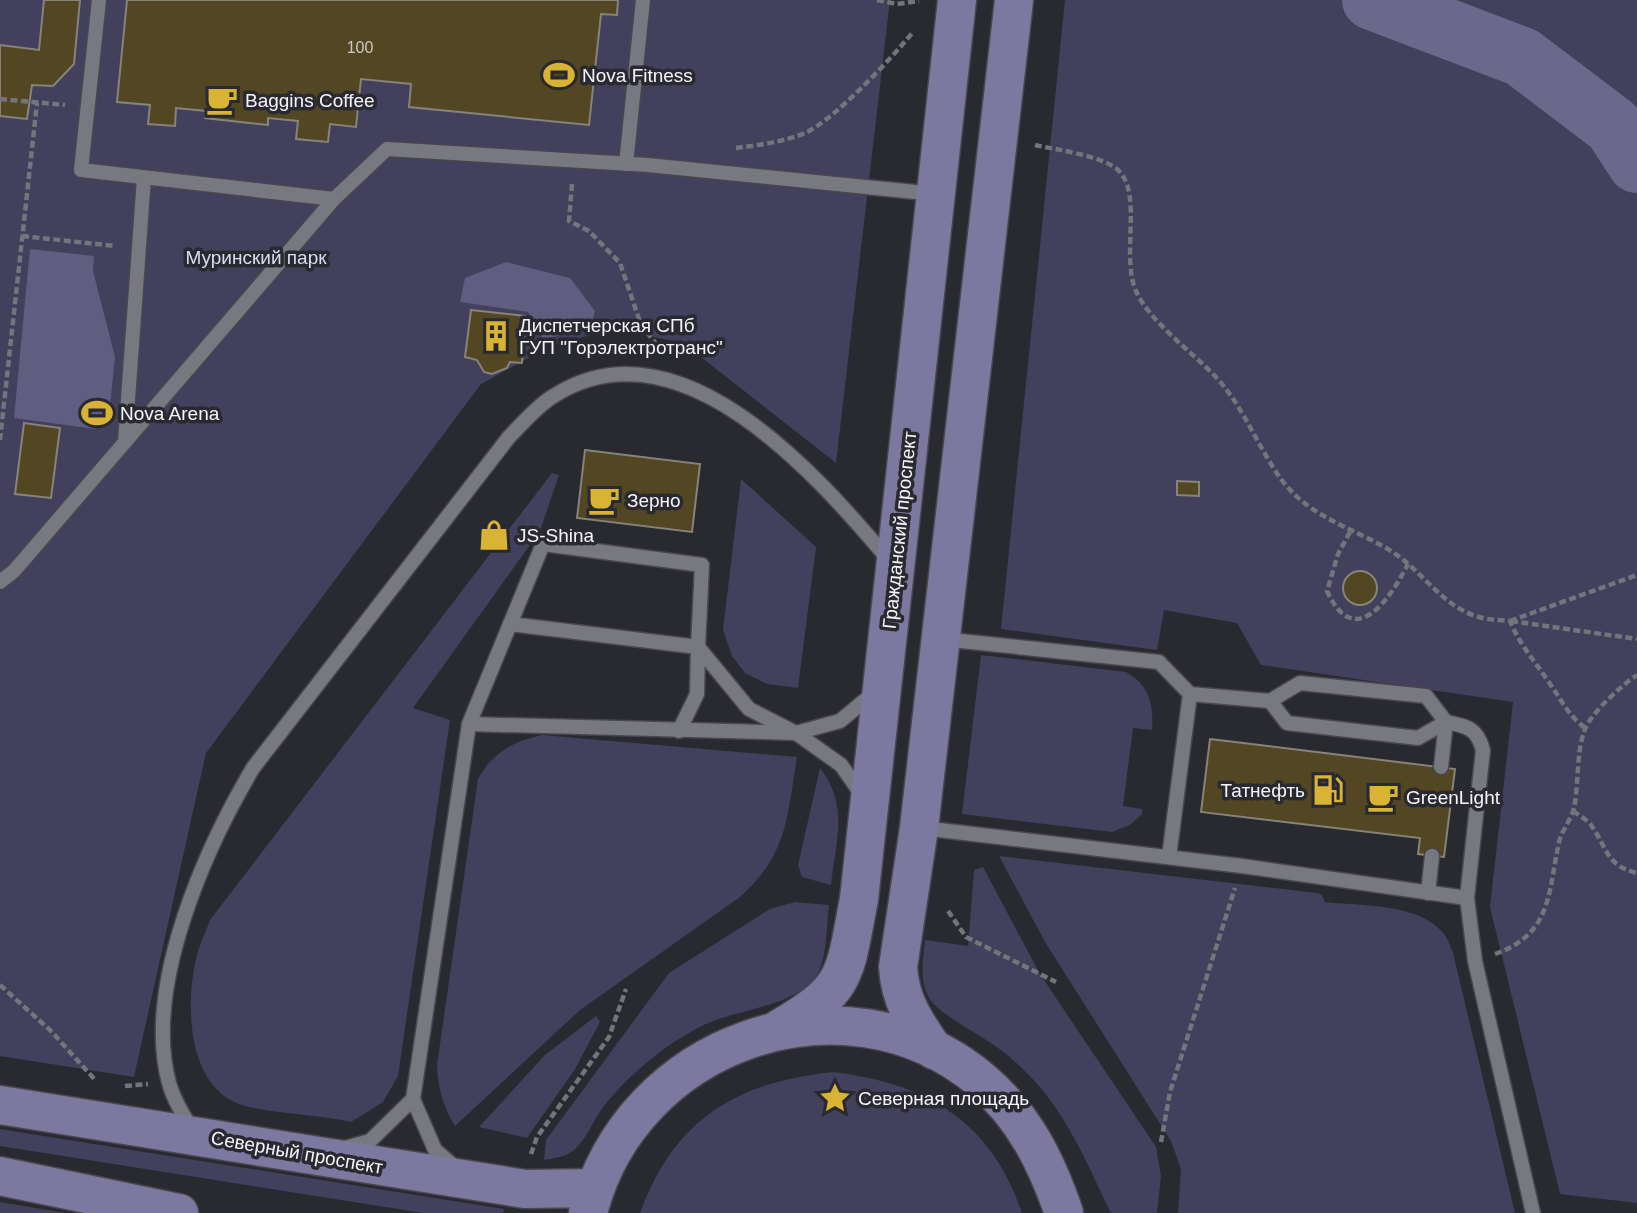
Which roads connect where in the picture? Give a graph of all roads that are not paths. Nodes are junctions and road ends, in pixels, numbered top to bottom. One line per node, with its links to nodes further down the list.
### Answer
1 (99, 0): 6 (lane)
2 (643, 0): 5 (lane)
3 (957, 0): 7 (main road, Гражданский проспект)
4 (1014, 0): 13 (main road)
5 (626, 164): 7 (lane); 8 (lane)
6 (144, 178): 8 (lane); 9 (lane)
7 (936, 194): 10 (main road, Гражданский проспект)
8 (334, 200): 9 (lane)
9 (125, 441): 11 (lane)
10 (895, 568): 15 (main road, Гражданский проспект); 33 (lane)
11 (0, 582)
12 (510, 624): 14 (lane); 14 (lane); 19 (lane)
13 (940, 639): 16 (lane); 24 (main road)
14 (698, 647): 20 (lane); 21 (lane)
15 (881, 687): 21 (lane); 23 (main road, Гражданский проспект)
16 (1190, 694): 17 (lane); 26 (lane)
17 (1270, 701): 18 (lane); 18 (lane)
18 (1446, 722): 22 (lane); 28 (lane)
19 (469, 724): 20 (lane); 31 (lane)
20 (679, 731): 21 (lane)
21 (796, 733): 23 (lane)
22 (1441, 767)
23 (868, 805): 29 (main road, Гражданский проспект)
24 (919, 828): 26 (lane); 30 (main road)
25 (1432, 856): 27 (lane)
26 (1170, 857): 27 (lane)
27 (1427, 893): 28 (lane)
28 (1467, 898): 40 (lane)
29 (779, 1029): 30 (main road); 37 (main road)
30 (934, 1050): 39 (main road)
31 (413, 1099): 34 (lane); 36 (lane)
32 (0, 1105): 33 (main road, Северный проспект)
33 (195, 1135): 34 (main road, Северный проспект)
34 (317, 1156): 36 (main road, Северный проспект)
35 (0, 1176): 38 (main road)
36 (472, 1182): 37 (main road, Северный проспект)
37 (592, 1200)
38 (179, 1213)
39 (1064, 1213)
40 (1533, 1213)

